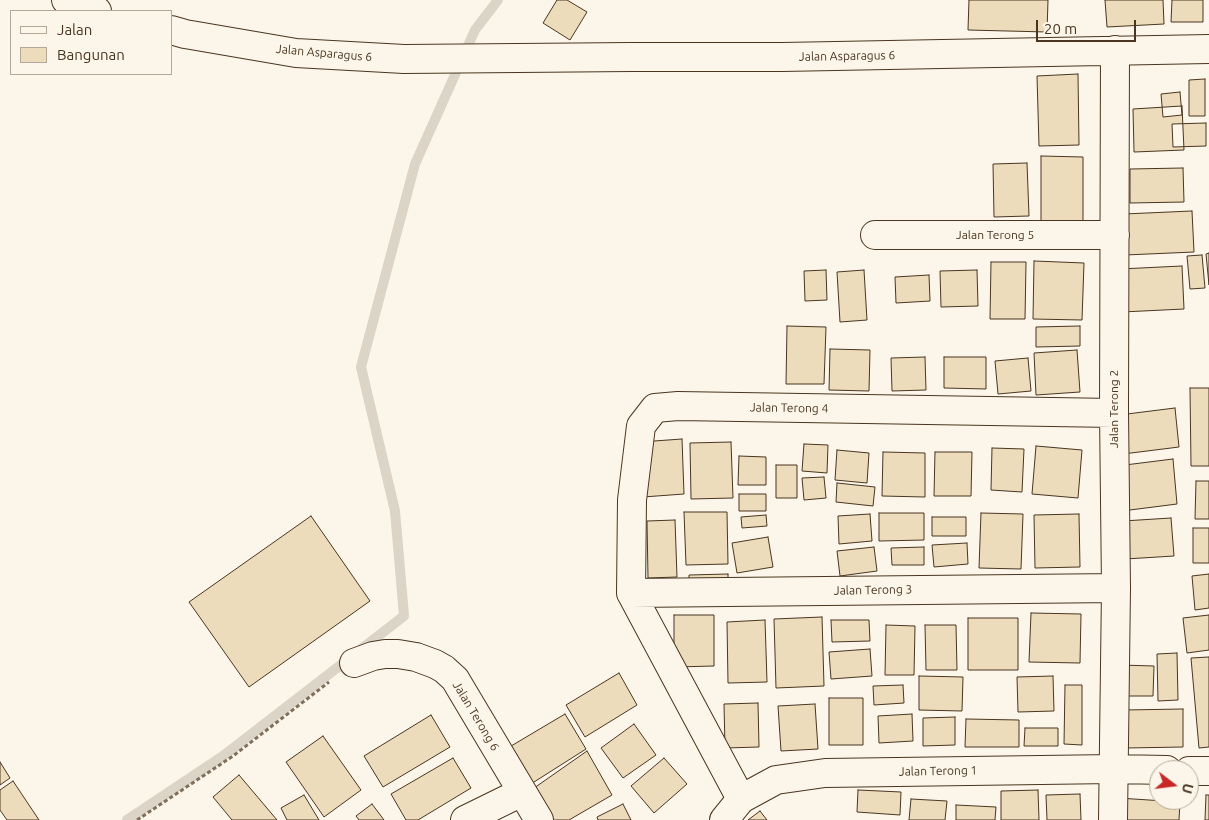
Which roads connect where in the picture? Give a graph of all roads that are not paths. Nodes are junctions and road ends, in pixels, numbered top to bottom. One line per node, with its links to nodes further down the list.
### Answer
1 (66, 0): 2 (street)
2 (94, 10)
3 (172, 30): 5 (street, Jalan Asparagus 6)
4 (1209, 49): 5 (street, Jalan Asparagus 6)
5 (1115, 50): 7 (street, Jalan Terong 2)
6 (875, 235): 7 (street, Jalan Terong 5)
7 (1115, 235): 8 (street, Jalan Terong 2)
8 (1114, 413): 9 (street, Jalan Terong 2); 10 (street, Jalan Terong 4)
9 (1116, 588): 10 (street, Jalan Terong 3); 12 (street, Jalan Terong 2)
10 (631, 593): 15 (street)
11 (354, 663): 14 (street, Jalan Terong 6)
12 (1113, 769): 13 (street, Jalan Terong 1); 15 (street, Jalan Terong 1); 19 (street, Jalan Terong 2)
13 (1149, 770)
14 (522, 792): 16 (street); 17 (street, Jalan Terong 6)
15 (741, 799): 18 (street, Jalan Terong 1)
16 (465, 820)
17 (539, 820)
18 (724, 820)
19 (1113, 820)

